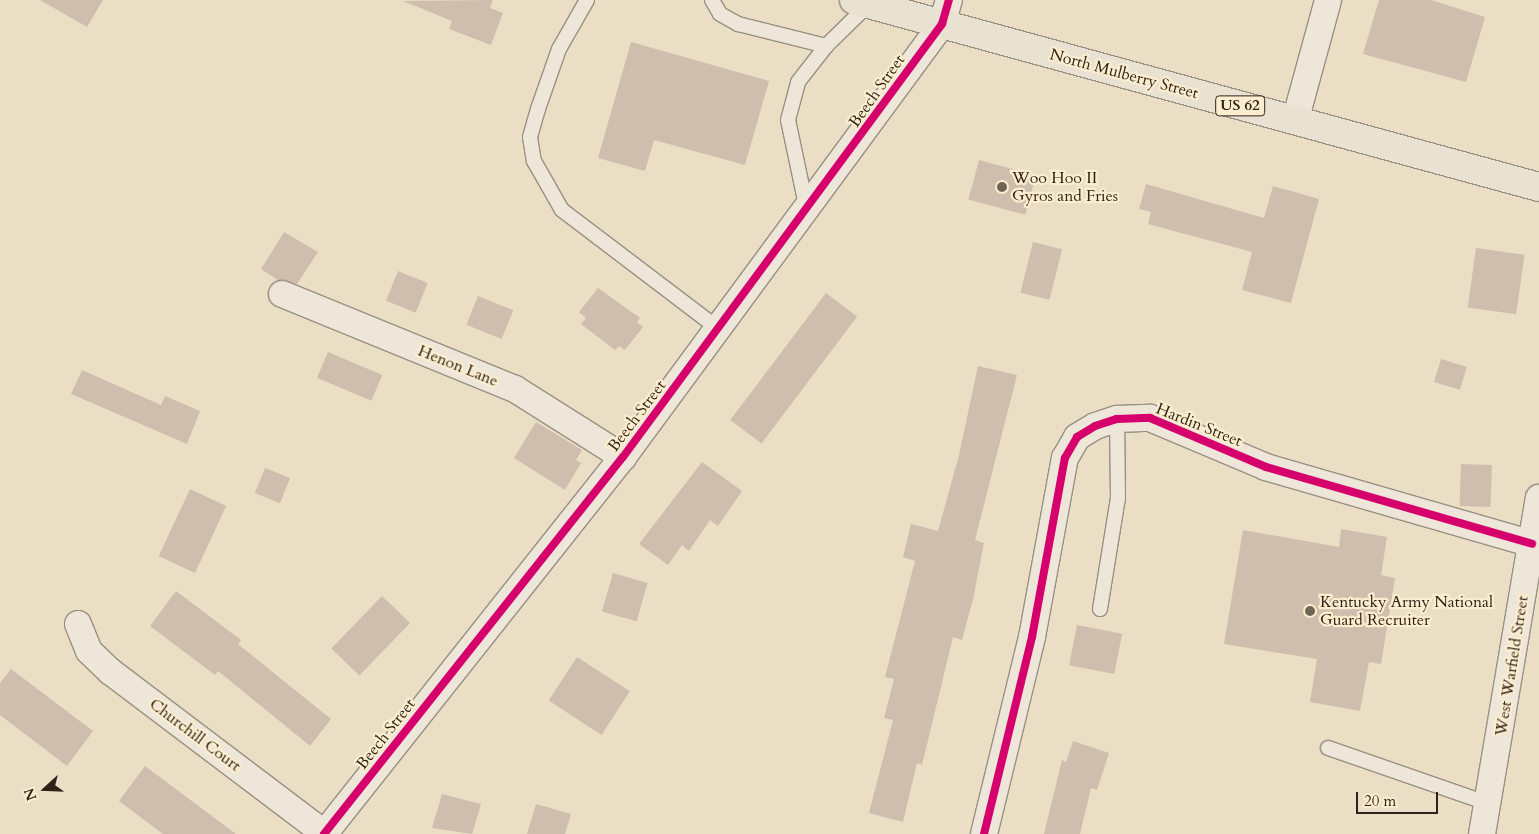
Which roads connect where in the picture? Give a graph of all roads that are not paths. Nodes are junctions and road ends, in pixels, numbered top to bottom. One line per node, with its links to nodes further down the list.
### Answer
1 (587, 0): 11 (lane)
2 (712, 0): 6 (lane)
3 (1328, 0): 7 (street)
4 (861, 2): 5 (main road, North Mulberry Street / US 62); 6 (lane)
5 (946, 12): 7 (main road, North Mulberry Street / US 62); 9 (street, Beech Street)
6 (826, 46): 9 (lane)
7 (1295, 121): 8 (main road, North Mulberry Street / US 62)
8 (1539, 187)
9 (808, 210): 11 (street, Beech Street)
10 (282, 294): 13 (street, Henon Lane)
11 (719, 329): 13 (street, Beech Street)
12 (1117, 419): 15 (street, Hardin Street); 16 (lane); 21 (street, Hardin Street)
13 (623, 457): 20 (street, Beech Street)
14 (1538, 510): 15 (street, West Warfield Street)
15 (1532, 544): 19 (street, West Warfield Street)
16 (1100, 609)
17 (78, 624): 20 (street, Churchill Court)
18 (1328, 748): 19 (lane)
19 (1490, 804): 22 (street, West Warfield Street)
20 (325, 834)
21 (984, 834)
22 (1482, 834)

